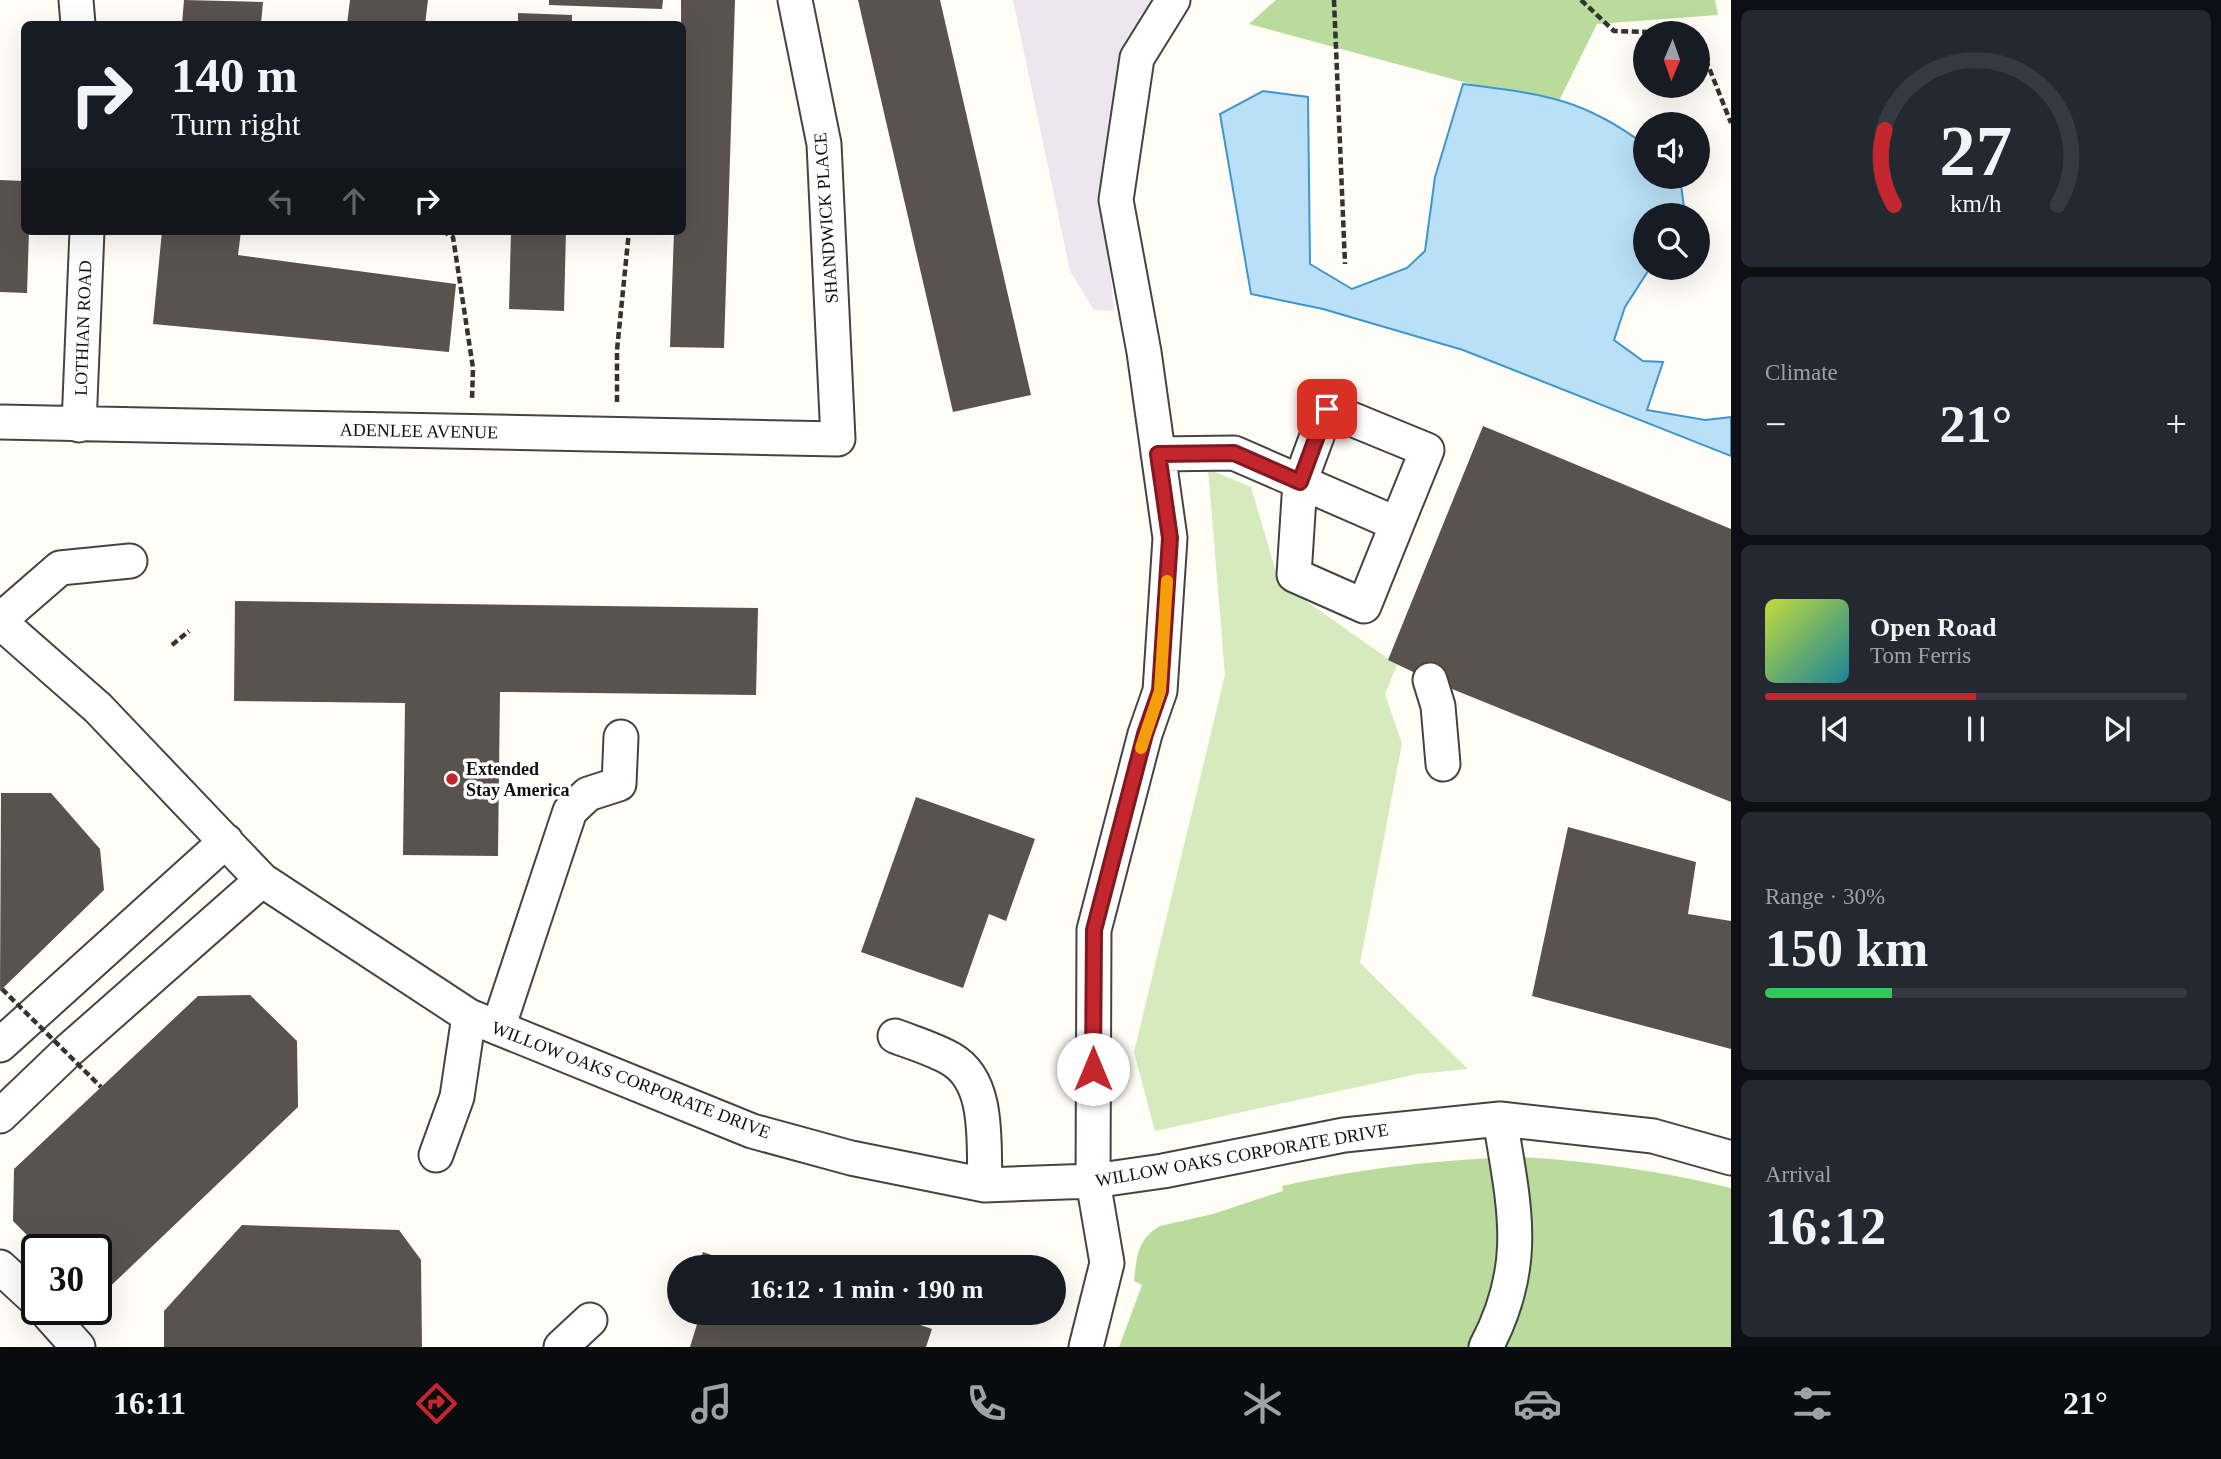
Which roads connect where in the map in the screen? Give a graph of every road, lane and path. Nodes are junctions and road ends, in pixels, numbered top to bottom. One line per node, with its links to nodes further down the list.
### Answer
1 (76, 0): 6 (street)
2 (795, 0): 18 (street, SHANDWICK PLACE)
3 (1172, 0): 19 (street)
4 (1334, 0): 13 (path)
5 (1581, 0): 7 (path)
6 (78, 21)
7 (1633, 32)
8 (1710, 70): 9 (path)
9 (1731, 123)
10 (87, 235): 15 (street, LOTHIAN ROAD)
11 (450, 235): 16 (path)
12 (629, 235): 17 (path)
13 (1345, 264)
14 (0, 422): 15 (street, ADENLEE AVENUE)
15 (79, 425): 16 (street, ADENLEE AVENUE)
16 (470, 432): 17 (street, ADENLEE AVENUE)
17 (617, 435): 18 (street, ADENLEE AVENUE)
18 (838, 439)
19 (1158, 454): 20 (street); 40 (street)
20 (1300, 482): 21 (street); 21 (street); 21 (street)
21 (1397, 524)
22 (130, 561): 23 (street)
23 (0, 621): 29 (street, WILLOW OAKS CORPORATE DRIVE)
24 (189, 631): 25 (path)
25 (172, 645)
26 (1430, 680): 28 (street)
27 (621, 737): 32 (street)
28 (1443, 764)
29 (226, 841): 30 (street, WILLOW OAKS CORPORATE DRIVE); 34 (street)
30 (262, 880): 32 (street, WILLOW OAKS CORPORATE DRIVE); 36 (street)
31 (2, 989): 35 (path, bridge)
32 (483, 1022): 38 (street); 41 (street, WILLOW OAKS CORPORATE DRIVE)
33 (895, 1036): 41 (street)
34 (0, 1045)
35 (101, 1087)
36 (0, 1116)
37 (1500, 1119): 39 (street, WILLOW OAKS CORPORATE DRIVE); 40 (street, WILLOW OAKS CORPORATE DRIVE); 49 (street)
38 (436, 1156)
39 (1731, 1158)
40 (1093, 1181): 41 (street, WILLOW OAKS CORPORATE DRIVE); 48 (street)
41 (985, 1185)
42 (0, 1267): 43 (street)
43 (21, 1286)
44 (590, 1320): 47 (street)
45 (58, 1325): 46 (street)
46 (78, 1347)
47 (561, 1347)
48 (1086, 1347)
49 (1486, 1347)

